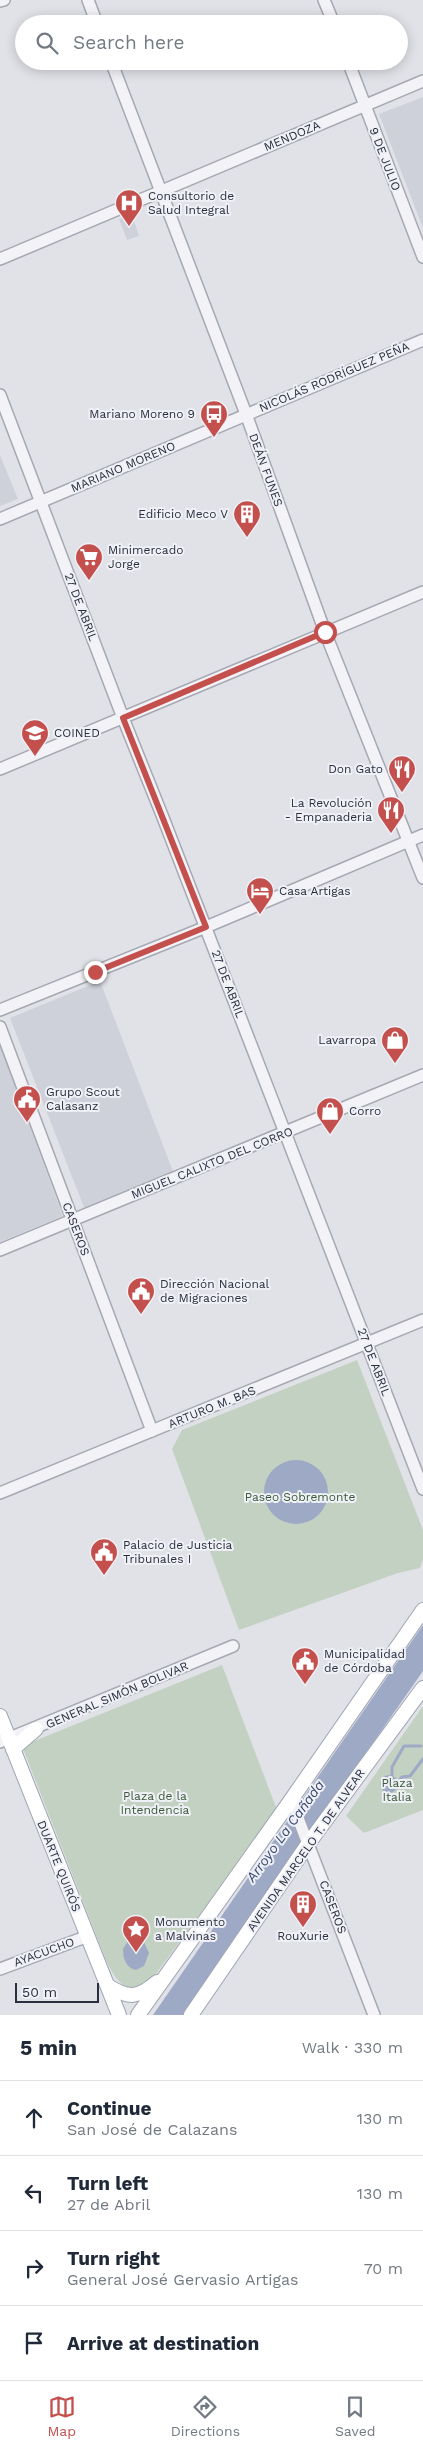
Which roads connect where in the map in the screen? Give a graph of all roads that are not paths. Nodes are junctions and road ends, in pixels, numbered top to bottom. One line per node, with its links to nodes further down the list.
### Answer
1 (4, 0): 4 (street)
2 (88, 0): 5 (street)
3 (324, 0): 6 (street)
4 (0, 1)
5 (94, 15)
6 (330, 15)
7 (115, 70): 11 (street, DEÁN FUNES)
8 (351, 70): 10 (street, 9 DE JULIO)
9 (423, 81): 10 (street, MENDOZA)
10 (364, 105): 11 (street, MENDOZA); 12 (street, 9 DE JULIO)
11 (161, 192): 13 (street, MENDOZA); 16 (street, DEÁN FUNES)
12 (423, 257)
13 (0, 259)
14 (423, 340): 16 (street, NICOLÁS RODRÍGUEZ PEÑA)
15 (0, 395): 17 (street, 27 DE ABRIL)
16 (246, 414): 17 (street, MARIANO MORENO); 20 (street, DEÁN FUNES)
17 (41, 502): 18 (street, MARIANO MORENO); 21 (street, 27 DE ABRIL)
18 (0, 519)
19 (423, 592): 20 (street)
20 (325, 632): 21 (street); 24 (street, DEÁN FUNES)
21 (123, 718): 22 (street); 26 (street, 27 DE ABRIL)
22 (0, 769)
23 (423, 835): 24 (street)
24 (409, 841): 25 (street, DEÁN FUNES); 26 (street)
25 (423, 878)
26 (206, 927): 27 (street); 30 (street, 27 DE ABRIL)
27 (0, 1010)
28 (0, 1027): 31 (street, CASEROS)
29 (423, 1075): 30 (street, MIGUEL CALIXTO DEL CORRO)
30 (286, 1133): 31 (street, MIGUEL CALIXTO DEL CORRO); 34 (street, 27 DE ABRIL)
31 (72, 1219): 32 (street, MIGUEL CALIXTO DEL CORRO); 35 (street, CASEROS)
32 (0, 1250)
33 (423, 1320): 34 (street, ARTURO M. BAS)
34 (367, 1343): 35 (street, ARTURO M. BAS); 36 (street, 27 DE ABRIL)
35 (152, 1431): 37 (street, ARTURO M. BAS)
36 (423, 1489)
37 (0, 1493)
38 (423, 1610): 44 (main road)
39 (233, 1646): 42 (street, GENERAL SIMÓN BOLIVAR)
40 (423, 1688): 45 (main road, AVENIDA MARCELO T. DE ALVEAR)
41 (0, 1716): 43 (main road, DUARTE QUIRÓS)
42 (36, 1729): 43 (main road)
43 (7, 1743): 46 (main road, DUARTE QUIRÓS)
44 (292, 1800): 45 (street, CASEROS); 48 (main road)
45 (308, 1844): 52 (main road, AVENIDA MARCELO T. DE ALVEAR); 53 (street, CASEROS)
46 (88, 1936): 47 (street, AYACUCHO); 49 (main road, DUARTE QUIRÓS)
47 (0, 1969)
48 (165, 1976): 49 (main road); 51 (main road)
49 (108, 1986): 50 (main road, DUARTE QUIRÓS)
50 (119, 2015)
51 (138, 2015)
52 (191, 2015)
53 (374, 2015)

